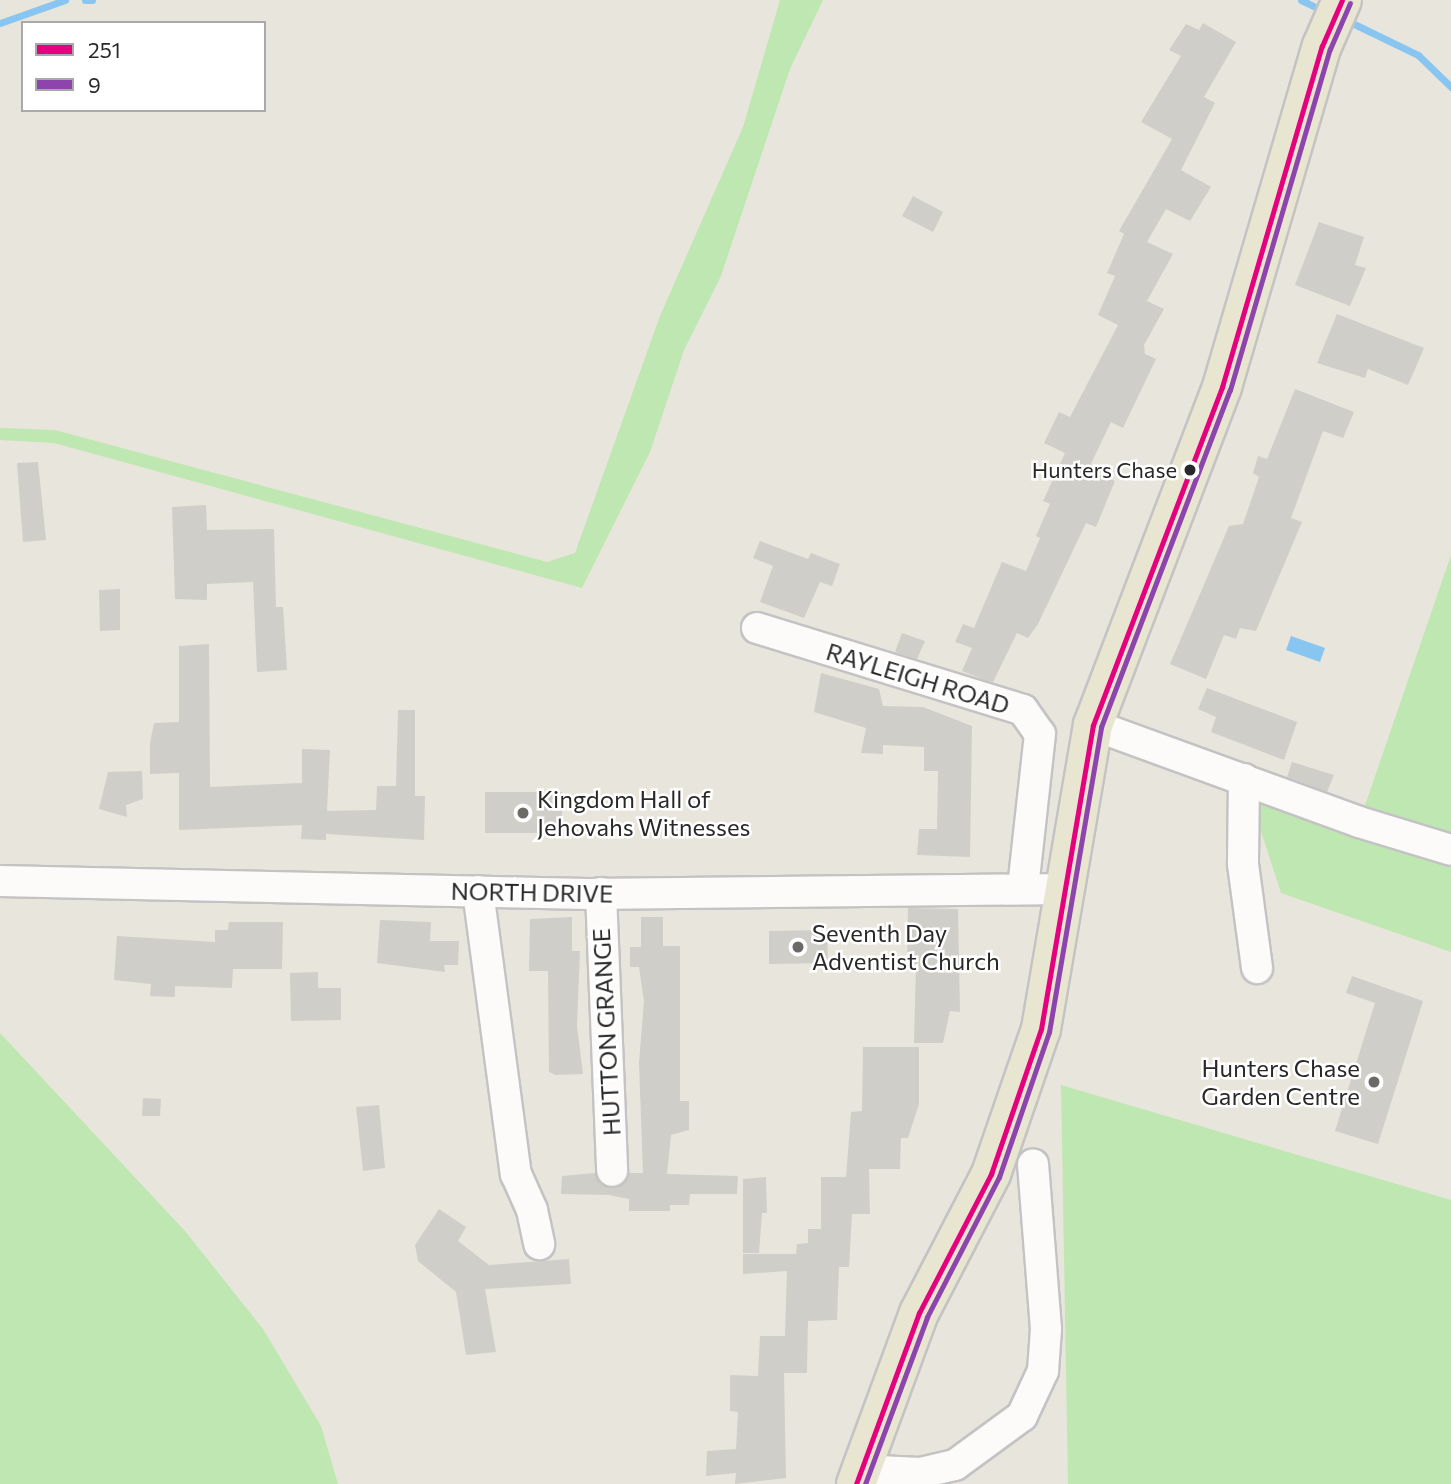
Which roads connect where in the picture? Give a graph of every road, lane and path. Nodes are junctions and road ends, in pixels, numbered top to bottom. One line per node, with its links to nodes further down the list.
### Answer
1 (1342, 0): 3 (main road)
2 (757, 628): 7 (street, RAYLEIGH ROAD)
3 (1093, 725): 4 (street); 8 (main road)
4 (1244, 779): 5 (street); 11 (street)
5 (1451, 850)
6 (0, 881): 9 (street, NORTH DRIVE)
7 (1023, 888): 8 (street, NORTH DRIVE); 10 (street, NORTH DRIVE)
8 (1064, 888): 15 (main road)
9 (478, 891): 10 (street, NORTH DRIVE); 14 (street)
10 (601, 894): 13 (street, HUTTON GRANGE)
11 (1257, 968)
12 (1033, 1165): 15 (street)
13 (612, 1171)
14 (539, 1244)
15 (857, 1477)

